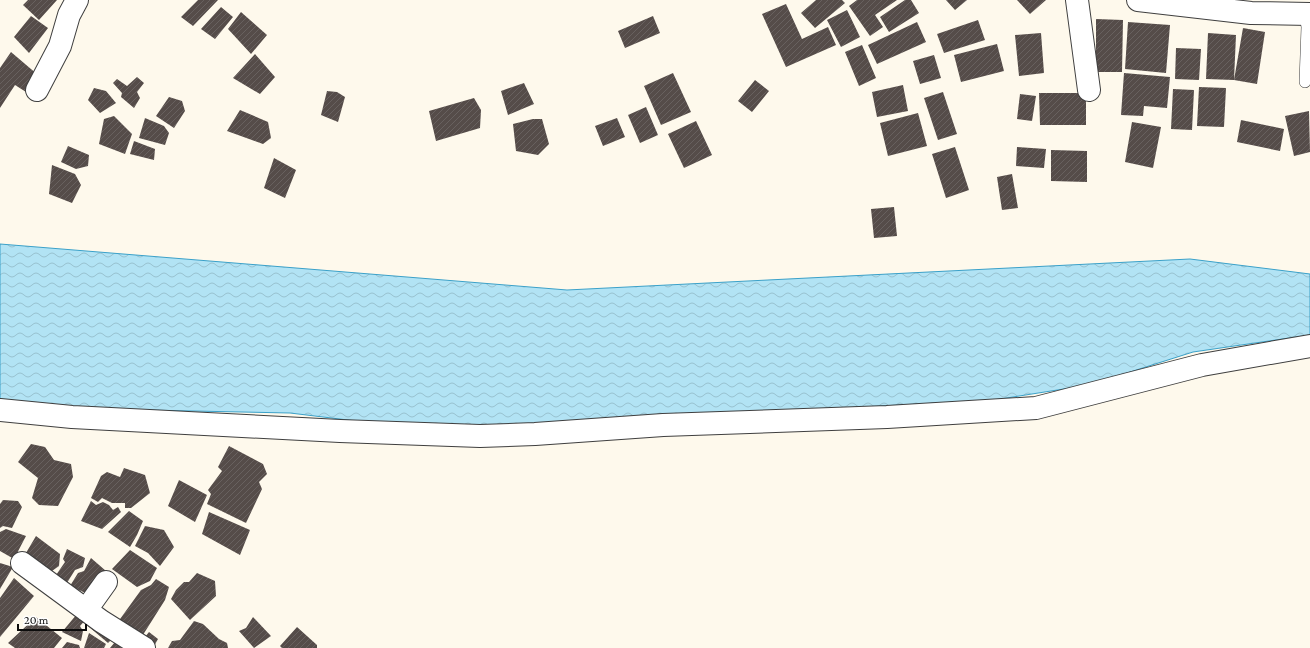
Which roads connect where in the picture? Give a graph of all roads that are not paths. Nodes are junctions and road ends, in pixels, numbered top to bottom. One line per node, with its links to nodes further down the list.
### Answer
1 (78, 0): 6 (street)
2 (1077, 0): 7 (street)
3 (1138, 0): 4 (street)
4 (1307, 14): 5 (lane)
5 (1306, 82)
6 (37, 90)
7 (1088, 90)
8 (1310, 346): 9 (street)
9 (0, 410)
10 (22, 563): 12 (street)
11 (106, 582): 12 (street)
12 (86, 610): 13 (street)
13 (144, 648)

